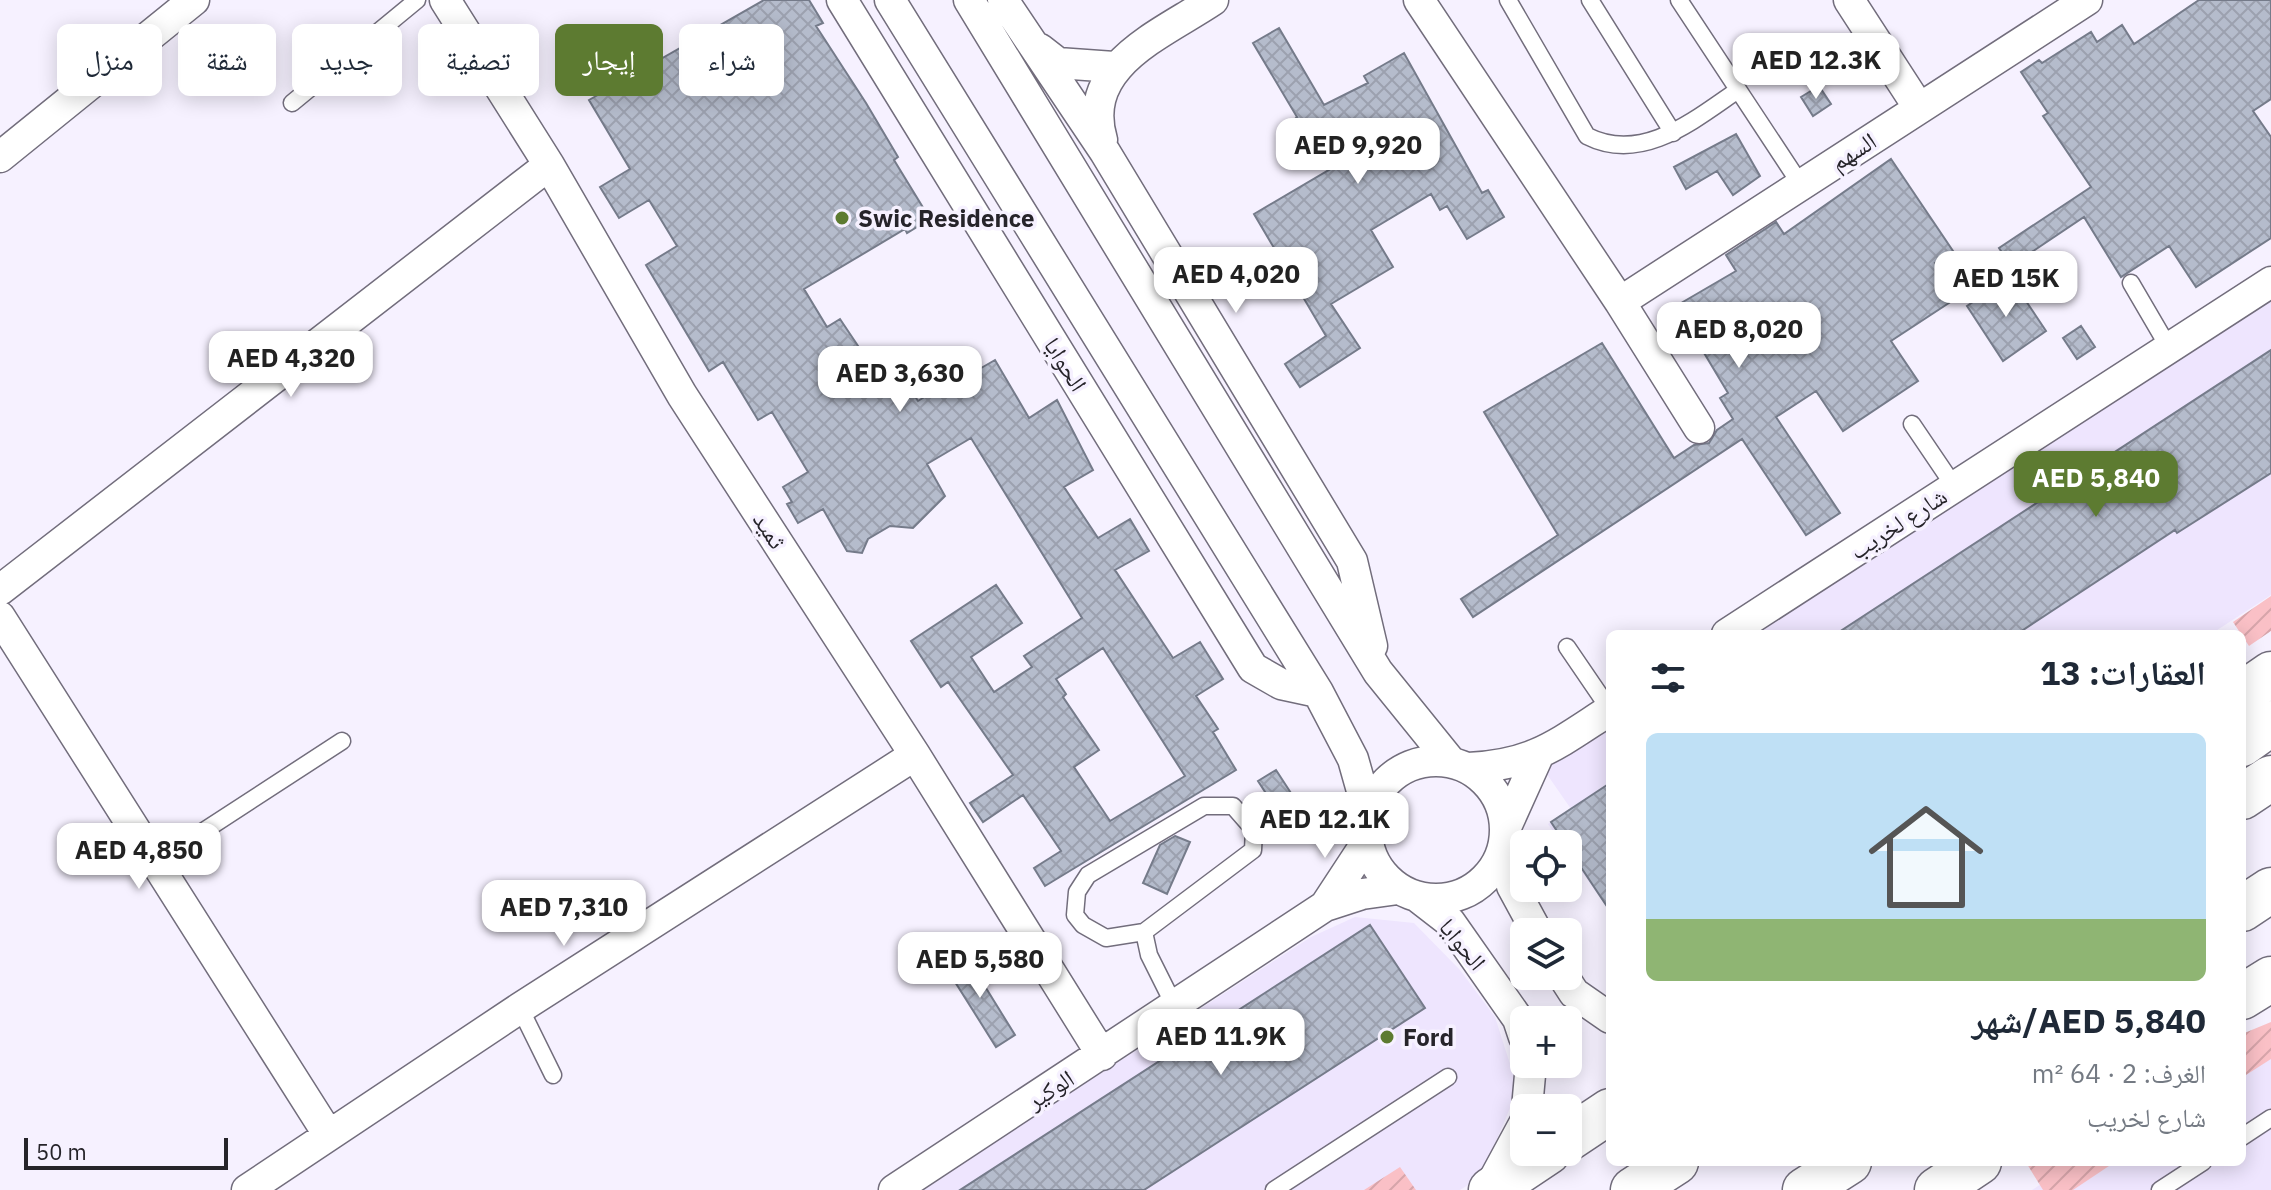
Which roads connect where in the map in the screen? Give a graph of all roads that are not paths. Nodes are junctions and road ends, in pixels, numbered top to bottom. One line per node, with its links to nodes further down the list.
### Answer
1 (194, 0): 22 (street)
2 (417, 0): 18 (lane)
3 (445, 0): 23 (street, ثميد)
4 (842, 0): 39 (street, الحوايا)
5 (890, 0): 39 (street, الحوايا)
6 (969, 0): 36 (street)
7 (1003, 0): 15 (street)
8 (1213, 0): 16 (street)
9 (1419, 0): 27 (street)
10 (1508, 0): 20 (lane)
11 (1590, 0): 20 (lane)
12 (1679, 0): 17 (lane)
13 (1849, 0): 19 (street)
14 (2087, 0): 19 (street, السهم)
15 (1037, 47): 16 (street); 21 (street)
16 (1114, 67): 21 (street)
17 (1738, 90): 20 (lane); 24 (lane)
18 (292, 103)
19 (1919, 108): 24 (street, السهم)
20 (1673, 133)
21 (1105, 152): 36 (street)
22 (0, 157)
23 (549, 165): 32 (street); 45 (street, ثميد)
24 (1801, 185): 27 (street, السهم)
25 (2271, 282): 28 (street, شارع لخريب)
26 (2131, 283): 28 (lane)
27 (1620, 302): 30 (street)
28 (2169, 348): 31 (street, شارع لخريب)
29 (1912, 424): 31 (lane)
30 (1699, 428)
31 (1954, 486): 34 (street, شارع لخريب)
32 (0, 590)
33 (0, 617): 53 (street)
34 (1733, 630)
35 (1567, 647): 40 (lane)
36 (1378, 672): 47 (street)
37 (2271, 674): 38 (main road)
38 (2246, 691)
39 (1318, 692): 50 (street, الحوايا)
40 (1606, 704)
41 (1606, 713): 46 (street)
42 (2271, 723): 44 (main road)
43 (342, 741): 53 (lane)
44 (2246, 741)
45 (915, 755): 66 (street); 69 (street, ثميد)
46 (1538, 756): 47 (street); 51 (street)
47 (1459, 765): 50 (street); 51 (street)
48 (2271, 778): 49 (main road)
49 (2246, 794)
50 (1368, 812): 52 (street)
51 (1504, 839): 55 (street); 59 (street)
52 (1367, 842): 55 (street); 56 (street, الوكير)
53 (153, 864): 75 (street)
54 (2271, 890): 57 (main road)
55 (1408, 893): 56 (street, الوكير); 67 (street, الحوايا)
56 (1325, 906): 65 (street, الوكير)
57 (2246, 906)
58 (2271, 909): 60 (main road)
59 (1529, 918)
60 (2246, 921)
61 (1144, 932): 61 (lane); 65 (lane)
62 (2271, 979): 64 (main road)
63 (1572, 990): 68 (street)
64 (2246, 995)
65 (1175, 1007): 69 (street, الوكير)
66 (520, 1008): 70 (lane); 75 (street)
67 (1510, 1010)
68 (1606, 1015)
69 (1102, 1055): 85 (street, الوكير)
70 (553, 1075)
71 (1448, 1077): 86 (lane)
72 (1606, 1114): 74 (main road)
73 (2271, 1118): 76 (lane)
74 (1582, 1130)
75 (328, 1134): 84 (street)
76 (2246, 1134)
77 (1510, 1150): 87 (street)
78 (1526, 1166): 87 (main road)
79 (1670, 1166): 88 (main road)
80 (1843, 1166): 89 (main road)
81 (1976, 1166): 90 (main road)
82 (1981, 1166): 91 (lane)
83 (2197, 1166): 92 (lane)
84 (247, 1190)
85 (894, 1190)
86 (1274, 1190)
87 (1489, 1190)
88 (1633, 1190)
89 (1805, 1190)
90 (1937, 1190)
91 (1976, 1190)
92 (2160, 1190)

